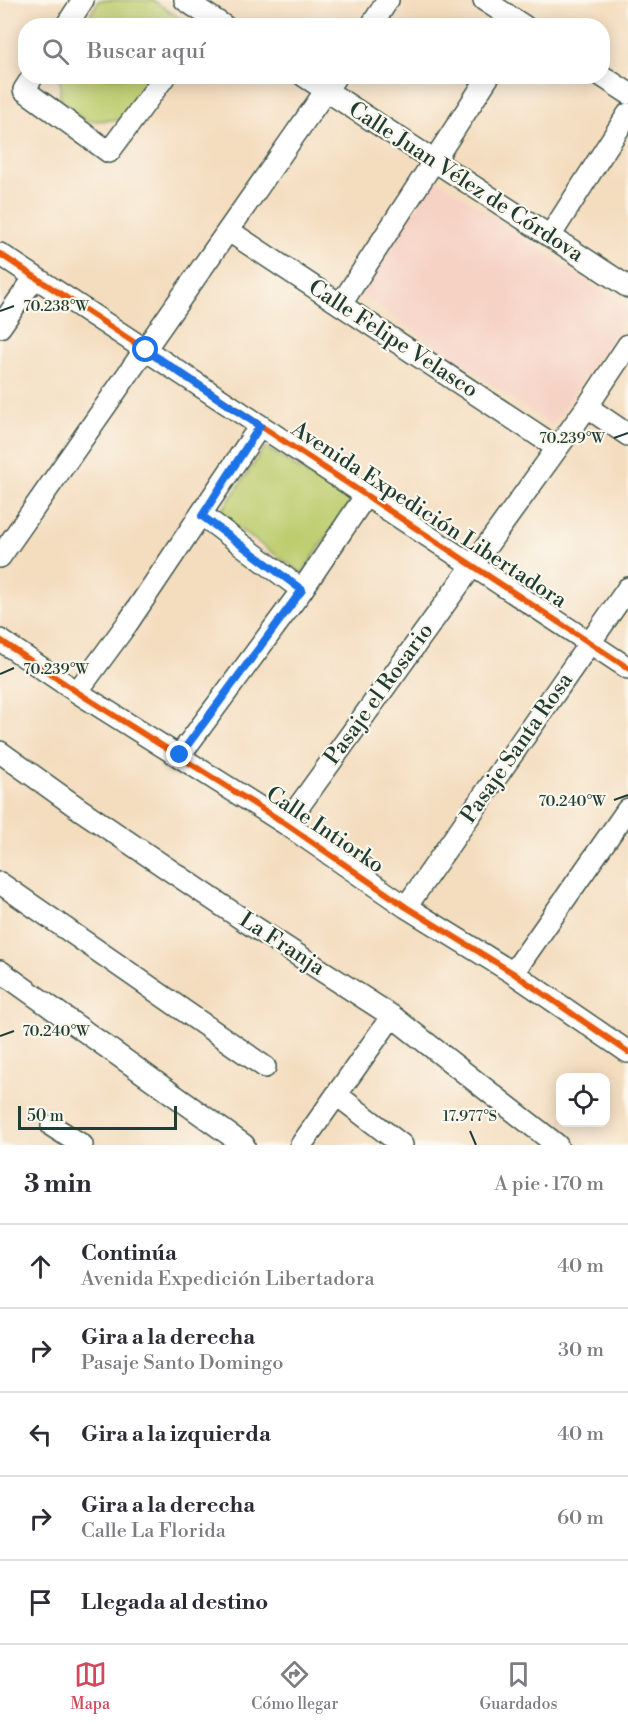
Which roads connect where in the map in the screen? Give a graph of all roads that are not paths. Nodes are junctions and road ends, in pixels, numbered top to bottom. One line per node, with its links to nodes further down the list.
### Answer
1 (83, 0): 6 (street)
2 (185, 0): 5 (street)
3 (388, 0): 7 (street)
4 (484, 0): 8 (street)
5 (215, 17)
6 (71, 18)
7 (376, 18)
8 (511, 18)
9 (610, 81): 14 (street)
10 (28, 84): 11 (street)
11 (159, 84)
12 (332, 84): 16 (street, Calle Juan Vélez de Córdova); 17 (street)
13 (484, 84): 16 (street)
14 (628, 93)
15 (628, 114): 18 (street)
16 (435, 162): 18 (street, Calle Juan Vélez de Córdova); 22 (street)
17 (229, 231): 22 (street, Calle Felipe Velasco); 25 (street)
18 (550, 236): 21 (street, Calle Juan Vélez de Córdova)
19 (0, 254): 20 (street, Avenida Expedición Libertadora)
20 (35, 277): 23 (street); 25 (street, Avenida Expedición Libertadora)
21 (628, 287)
22 (341, 304): 29 (street, Calle Felipe Velasco)
23 (0, 327)
24 (628, 345): 26 (street, Pasaje el Rosario)
25 (146, 350): 27 (street, Avenida Expedición Libertadora); 32 (street)
26 (587, 407): 28 (street); 29 (street, Pasaje el Rosario)
27 (260, 426): 30 (street, Avenida Expedición Libertadora); 31 (street)
28 (628, 435)
29 (556, 447): 33 (street, Pasaje el Rosario)
30 (366, 495): 33 (street, Avenida Expedición Libertadora); 35 (street)
31 (202, 516): 35 (street); 39 (street)
32 (0, 557)
33 (472, 565): 37 (street, Avenida Expedición Libertadora); 43 (street, Pasaje el Rosario)
34 (628, 588): 37 (street, Pasaje Santa Rosa)
35 (302, 590): 41 (street)
36 (0, 639): 39 (street, Calle Intiorko)
37 (591, 643): 38 (street, Avenida Expedición Libertadora); 45 (street, Pasaje Santa Rosa)
38 (628, 668)
39 (77, 692): 41 (street, Calle Intiorko)
40 (0, 752): 48 (street, La Franja)
41 (180, 755): 43 (street, Calle Intiorko)
42 (628, 809): 47 (street)
43 (286, 824): 45 (street, Calle Intiorko)
44 (0, 883): 50 (street)
45 (406, 907): 47 (street, Calle Intiorko)
46 (0, 971): 54 (street)
47 (513, 973): 49 (street, Calle Intiorko)
48 (392, 1016): 51 (street); 57 (street, La Franja)
49 (628, 1052)
50 (265, 1067)
51 (337, 1095): 55 (street); 56 (street)
52 (52, 1125): 53 (street)
53 (82, 1145)
54 (244, 1145)
55 (301, 1145)
56 (402, 1145)
57 (557, 1145)

